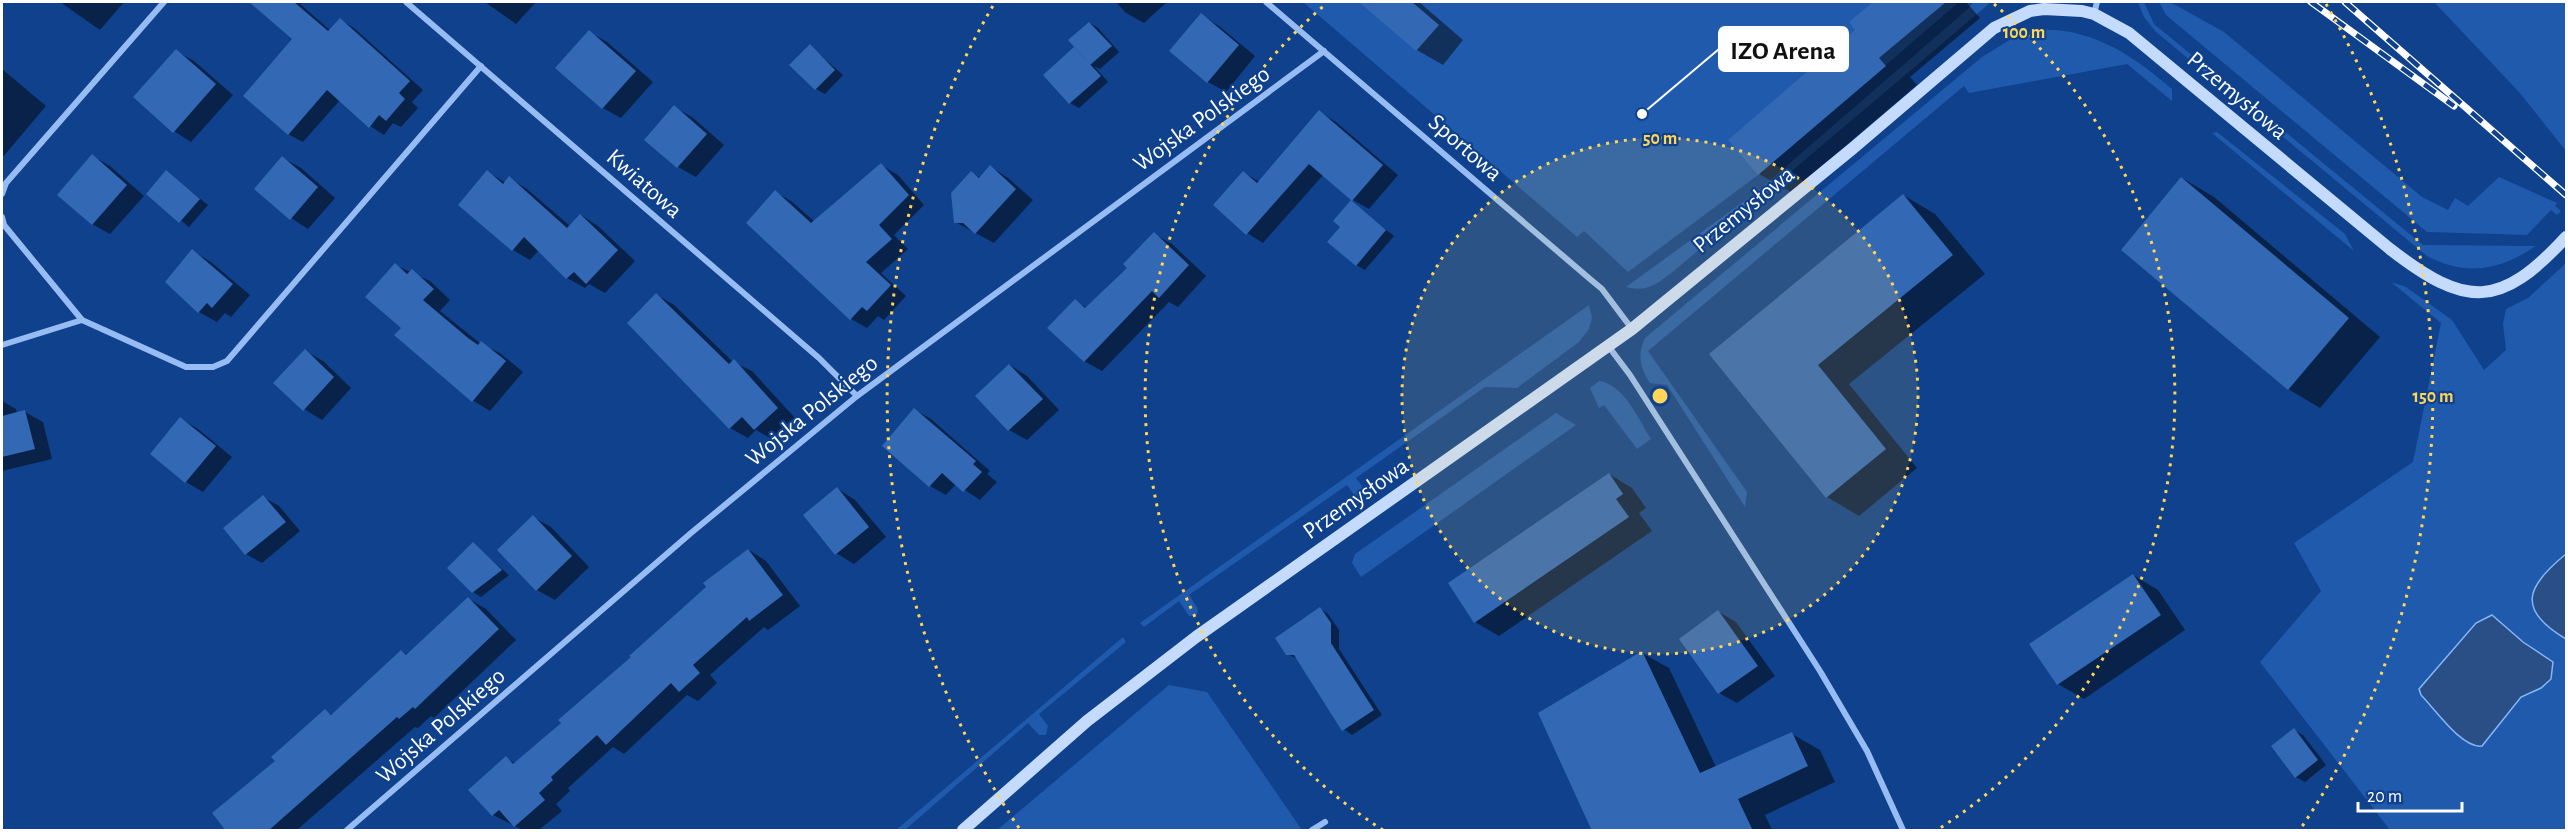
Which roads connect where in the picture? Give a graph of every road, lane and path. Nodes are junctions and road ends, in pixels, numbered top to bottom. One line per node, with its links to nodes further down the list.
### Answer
1 (164, 2): 8 (street)
2 (406, 2): 7 (street, Kwiatowa)
3 (1266, 2): 6 (street, Sportowa)
4 (2097, 2): 5 (street)
5 (2094, 14): 10 (street, Przemysłowa); 12 (street, Przemysłowa)
6 (1324, 51): 12 (street, Sportowa); 15 (street, Wojska Polskiego)
7 (482, 66): 11 (street); 15 (street, Kwiatowa)
8 (2, 195)
9 (2, 217): 11 (street)
10 (2566, 237)
11 (82, 320): 13 (street)
12 (1632, 329): 14 (street, Przemysłowa)
13 (2, 345)
14 (1609, 347): 18 (street, Przemysłowa); 20 (street)
15 (857, 396): 17 (street, Wojska Polskiego)
16 (1325, 822): 19 (street)
17 (347, 831)
18 (963, 831)
19 (1312, 831)
20 (1903, 831)

